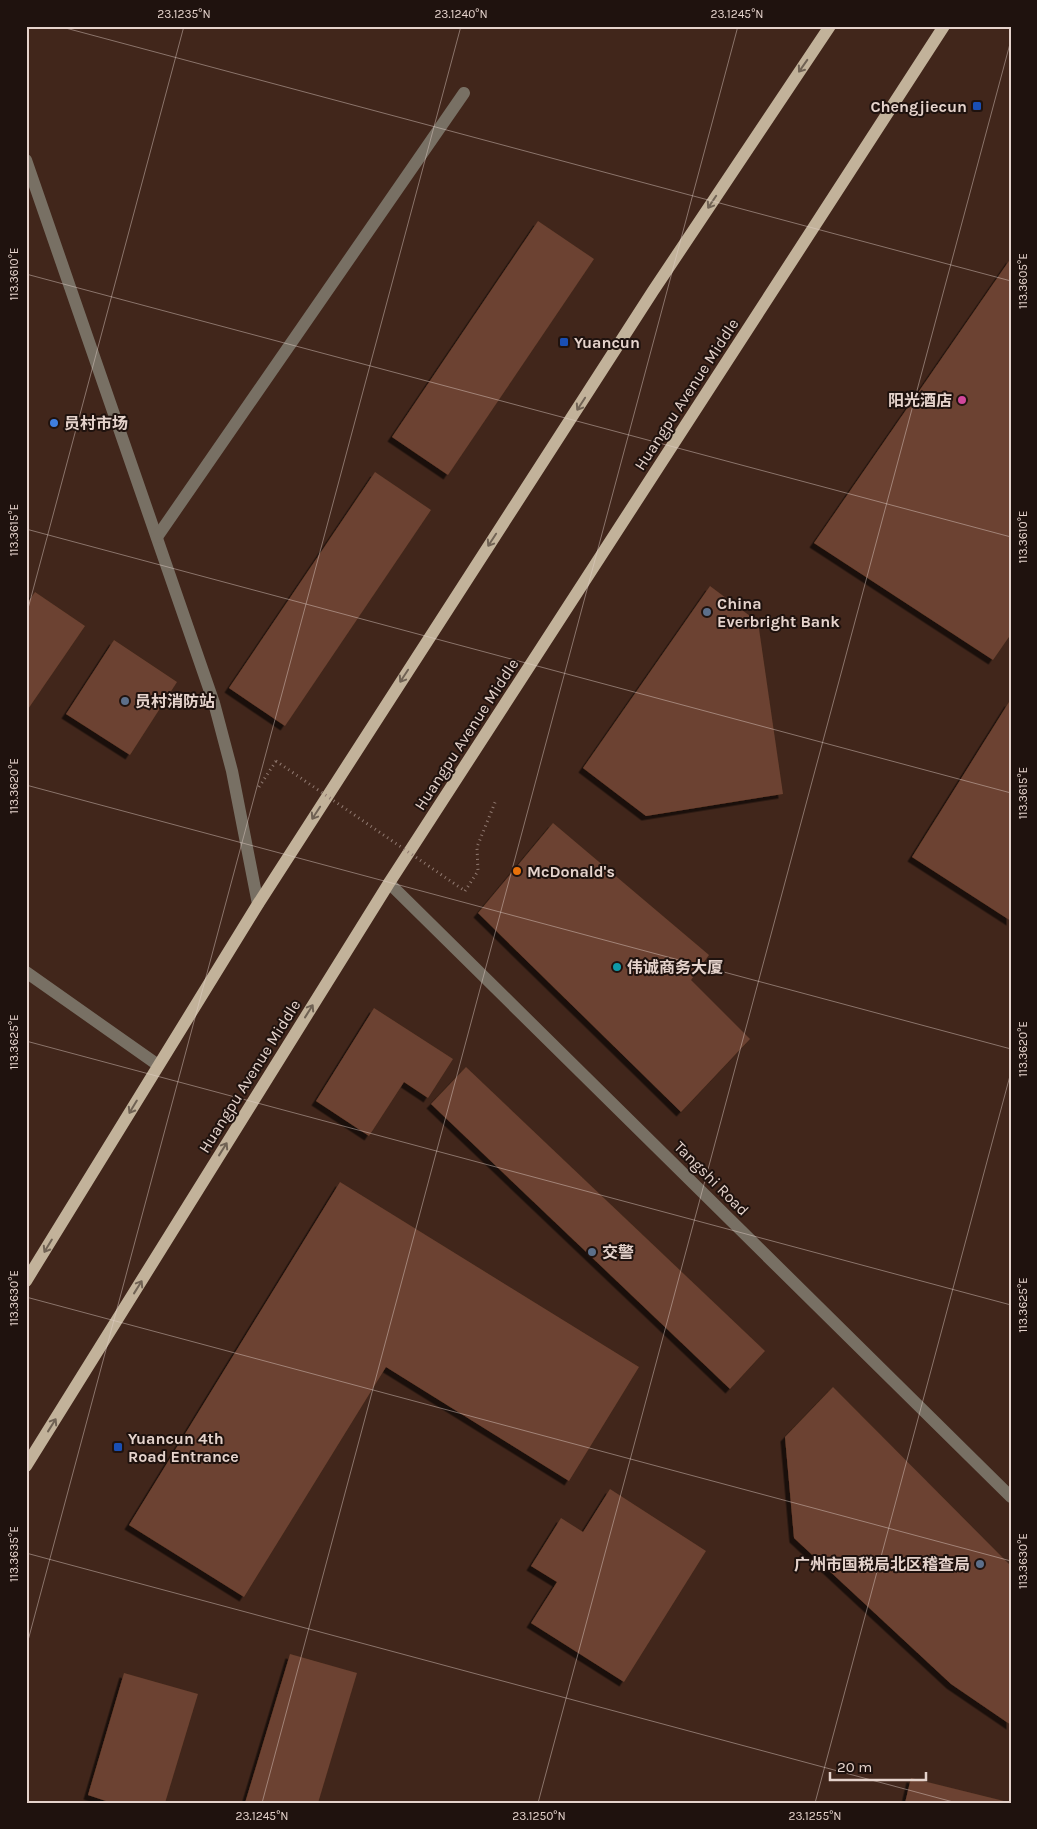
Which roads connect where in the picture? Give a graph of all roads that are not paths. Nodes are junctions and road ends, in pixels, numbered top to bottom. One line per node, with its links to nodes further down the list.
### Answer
1 (830, 26): 7 (main road, one-way to 7)
2 (944, 26): 6 (main road, Huangpu Avenue Middle)
3 (464, 93): 5 (street)
4 (26, 160): 5 (street)
5 (157, 537): 7 (street)
6 (389, 883): 11 (main road, Huangpu Avenue Middle, one-way to 6); 12 (street, Tangshi Road)
7 (258, 904): 9 (main road)
8 (26, 972): 9 (street)
9 (158, 1065): 10 (main road, one-way to 10)
10 (26, 1281)
11 (26, 1466)
12 (1011, 1497)

